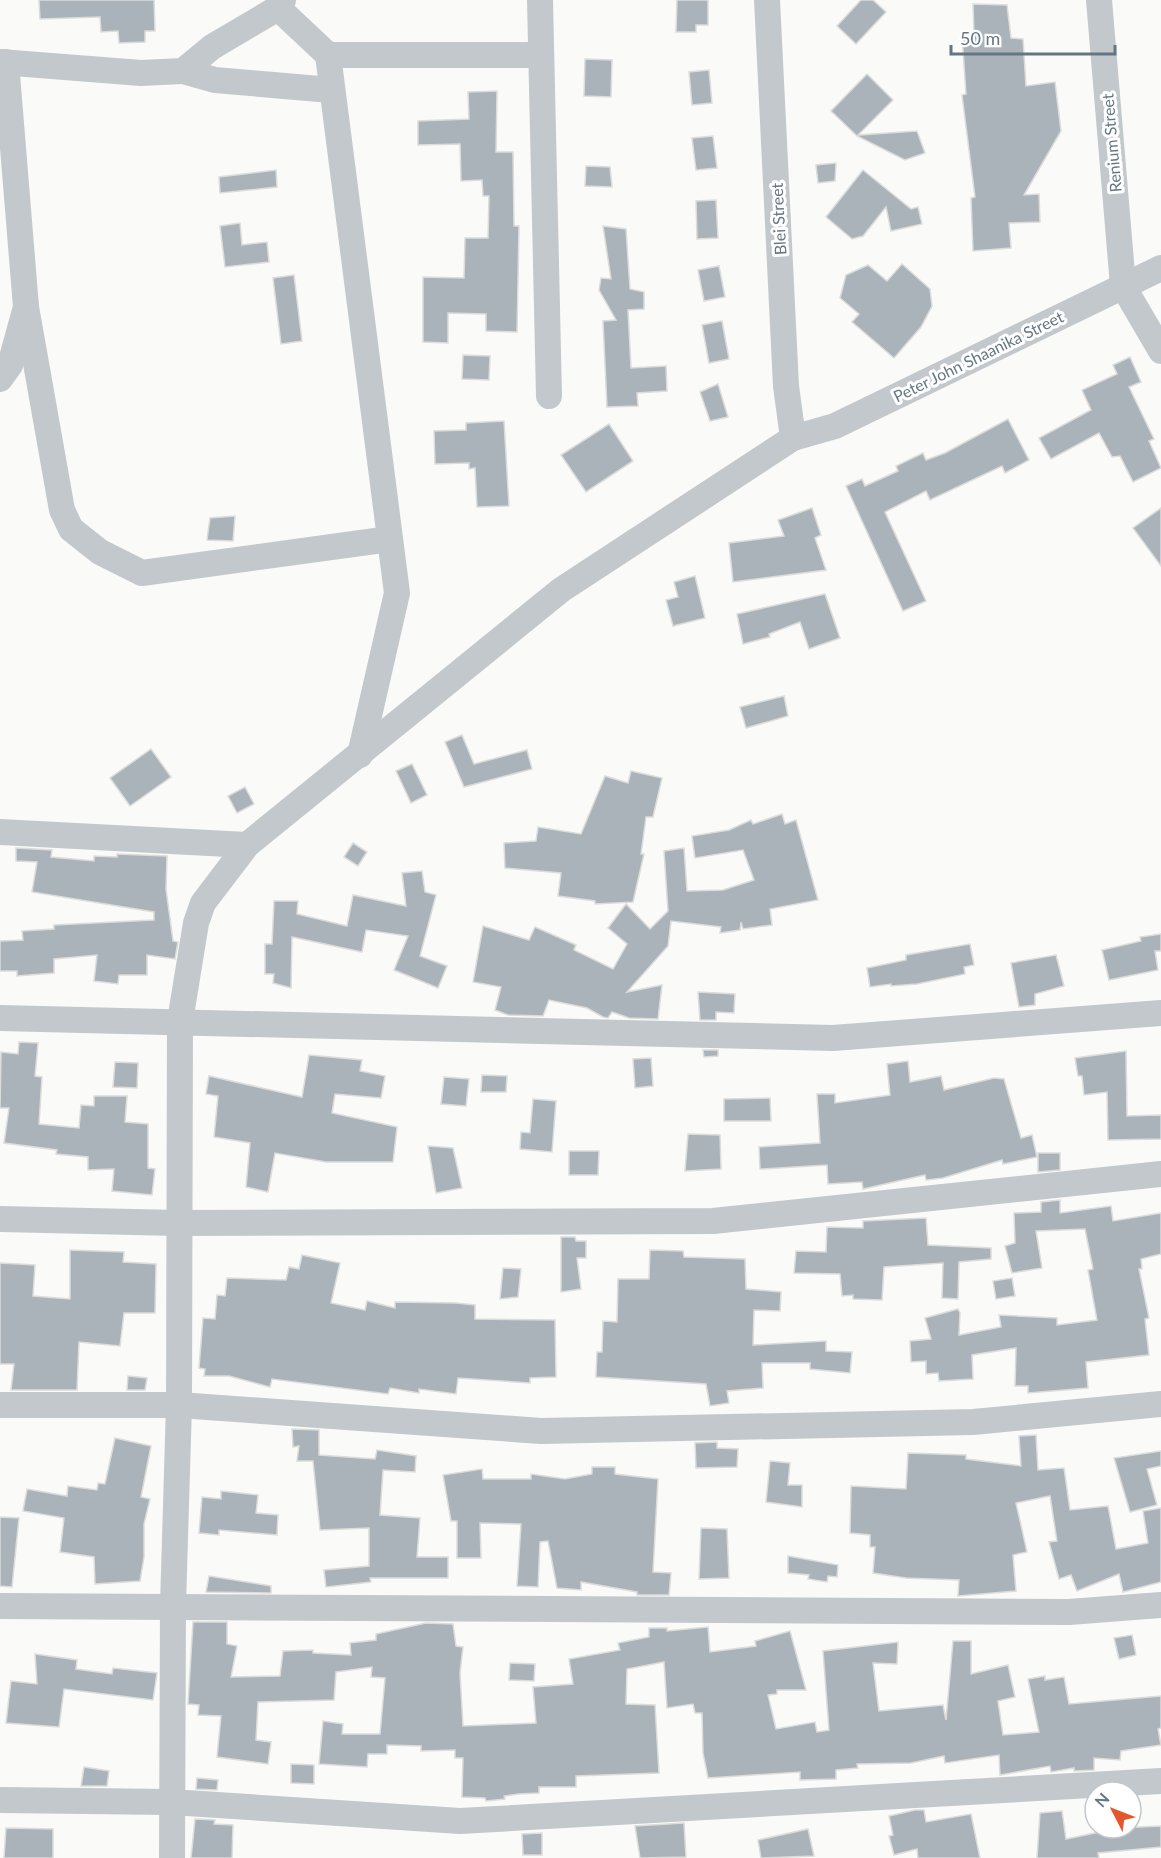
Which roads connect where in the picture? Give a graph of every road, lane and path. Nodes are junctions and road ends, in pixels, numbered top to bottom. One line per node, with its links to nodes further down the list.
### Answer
1 (540, 0): 6 (street)
2 (767, 0): 16 (street, Blei Street)
3 (1099, 0): 11 (street, Renium Street)
4 (281, 4): 5 (street); 8 (street)
5 (328, 55): 6 (street); 9 (street)
6 (540, 55): 15 (street)
7 (3, 62): 8 (street); 12 (street)
8 (183, 71): 9 (street)
9 (331, 90): 17 (street)
10 (1161, 268): 11 (street, Peter John Shaanika Street)
11 (1123, 286): 13 (street); 16 (street, Peter John Shaanika Street)
12 (26, 307): 14 (street); 17 (street)
13 (1161, 351)
14 (0, 379)
15 (549, 396)
16 (793, 438): 18 (street, Peter John Shaanika Street)
17 (390, 539): 18 (street)
18 (360, 754): 20 (street, Peter John Shaanika Street)
19 (0, 832): 20 (street)
20 (247, 845): 23 (street, Peter John Shaanika Street)
21 (1161, 1013): 23 (street)
22 (0, 1018): 23 (street)
23 (180, 1021): 26 (street, Peter John Shaanika Street)
24 (1161, 1174): 26 (street)
25 (0, 1219): 26 (street)
26 (178, 1223): 29 (street, Peter John Shaanika Street)
27 (1161, 1404): 29 (street)
28 (0, 1405): 29 (street)
29 (179, 1405): 30 (street, Peter John Shaanika Street)
30 (173, 1605): 31 (street); 32 (street); 35 (street, Peter John Shaanika Street)
31 (1161, 1605)
32 (0, 1606)
33 (1161, 1781): 35 (street)
34 (0, 1800): 35 (street)
35 (171, 1802): 36 (street, Peter John Shaanika Street)
36 (172, 1858)

